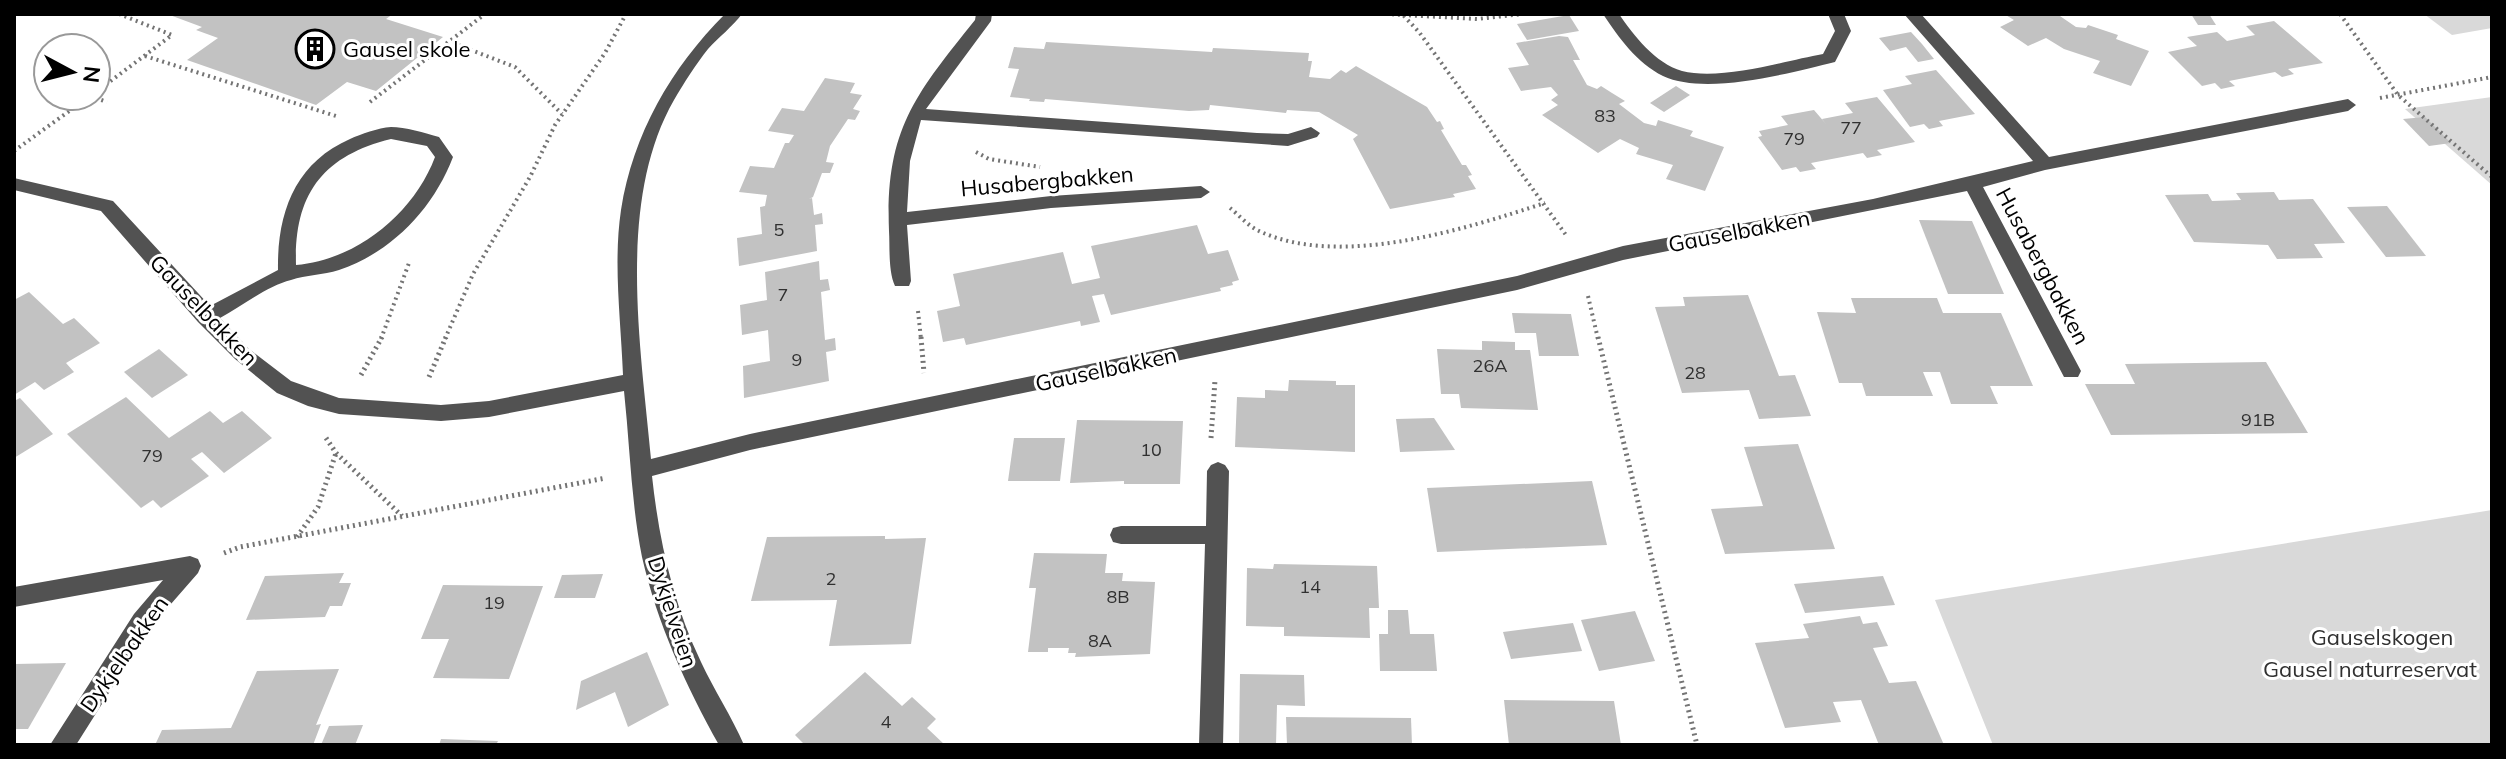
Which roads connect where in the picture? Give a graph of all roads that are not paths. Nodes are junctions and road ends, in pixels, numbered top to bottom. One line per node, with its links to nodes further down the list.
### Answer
1 (734, 14): 18 (street)
2 (984, 14): 7 (street)
3 (1611, 14): 4 (street)
4 (1836, 14)
5 (1912, 14): 9 (street)
6 (2348, 105): 9 (street, Gauselbakken)
7 (916, 114): 8 (street); 13 (street)
8 (1311, 133)
9 (2045, 164): 11 (street, Gauselbakken)
10 (14, 184): 16 (street, Gauselbakken)
11 (1972, 184): 17 (street, Husabergbakken); 19 (street, Gauselbakken)
12 (1201, 192): 13 (street, Husabergbakken)
13 (897, 220): 15 (street)
14 (287, 273): 14 (street); 16 (street)
15 (902, 281)
16 (205, 317): 18 (street, Gauselbakken)
17 (2071, 371)
18 (633, 381): 19 (street)
19 (643, 470): 25 (street, Dykjelveien)
20 (1218, 471): 21 (street)
21 (1216, 534): 22 (street); 26 (street)
22 (1121, 535)
23 (14, 597): 24 (street, Dykjelbakken)
24 (62, 745)
25 (732, 745)
26 (1211, 745)

